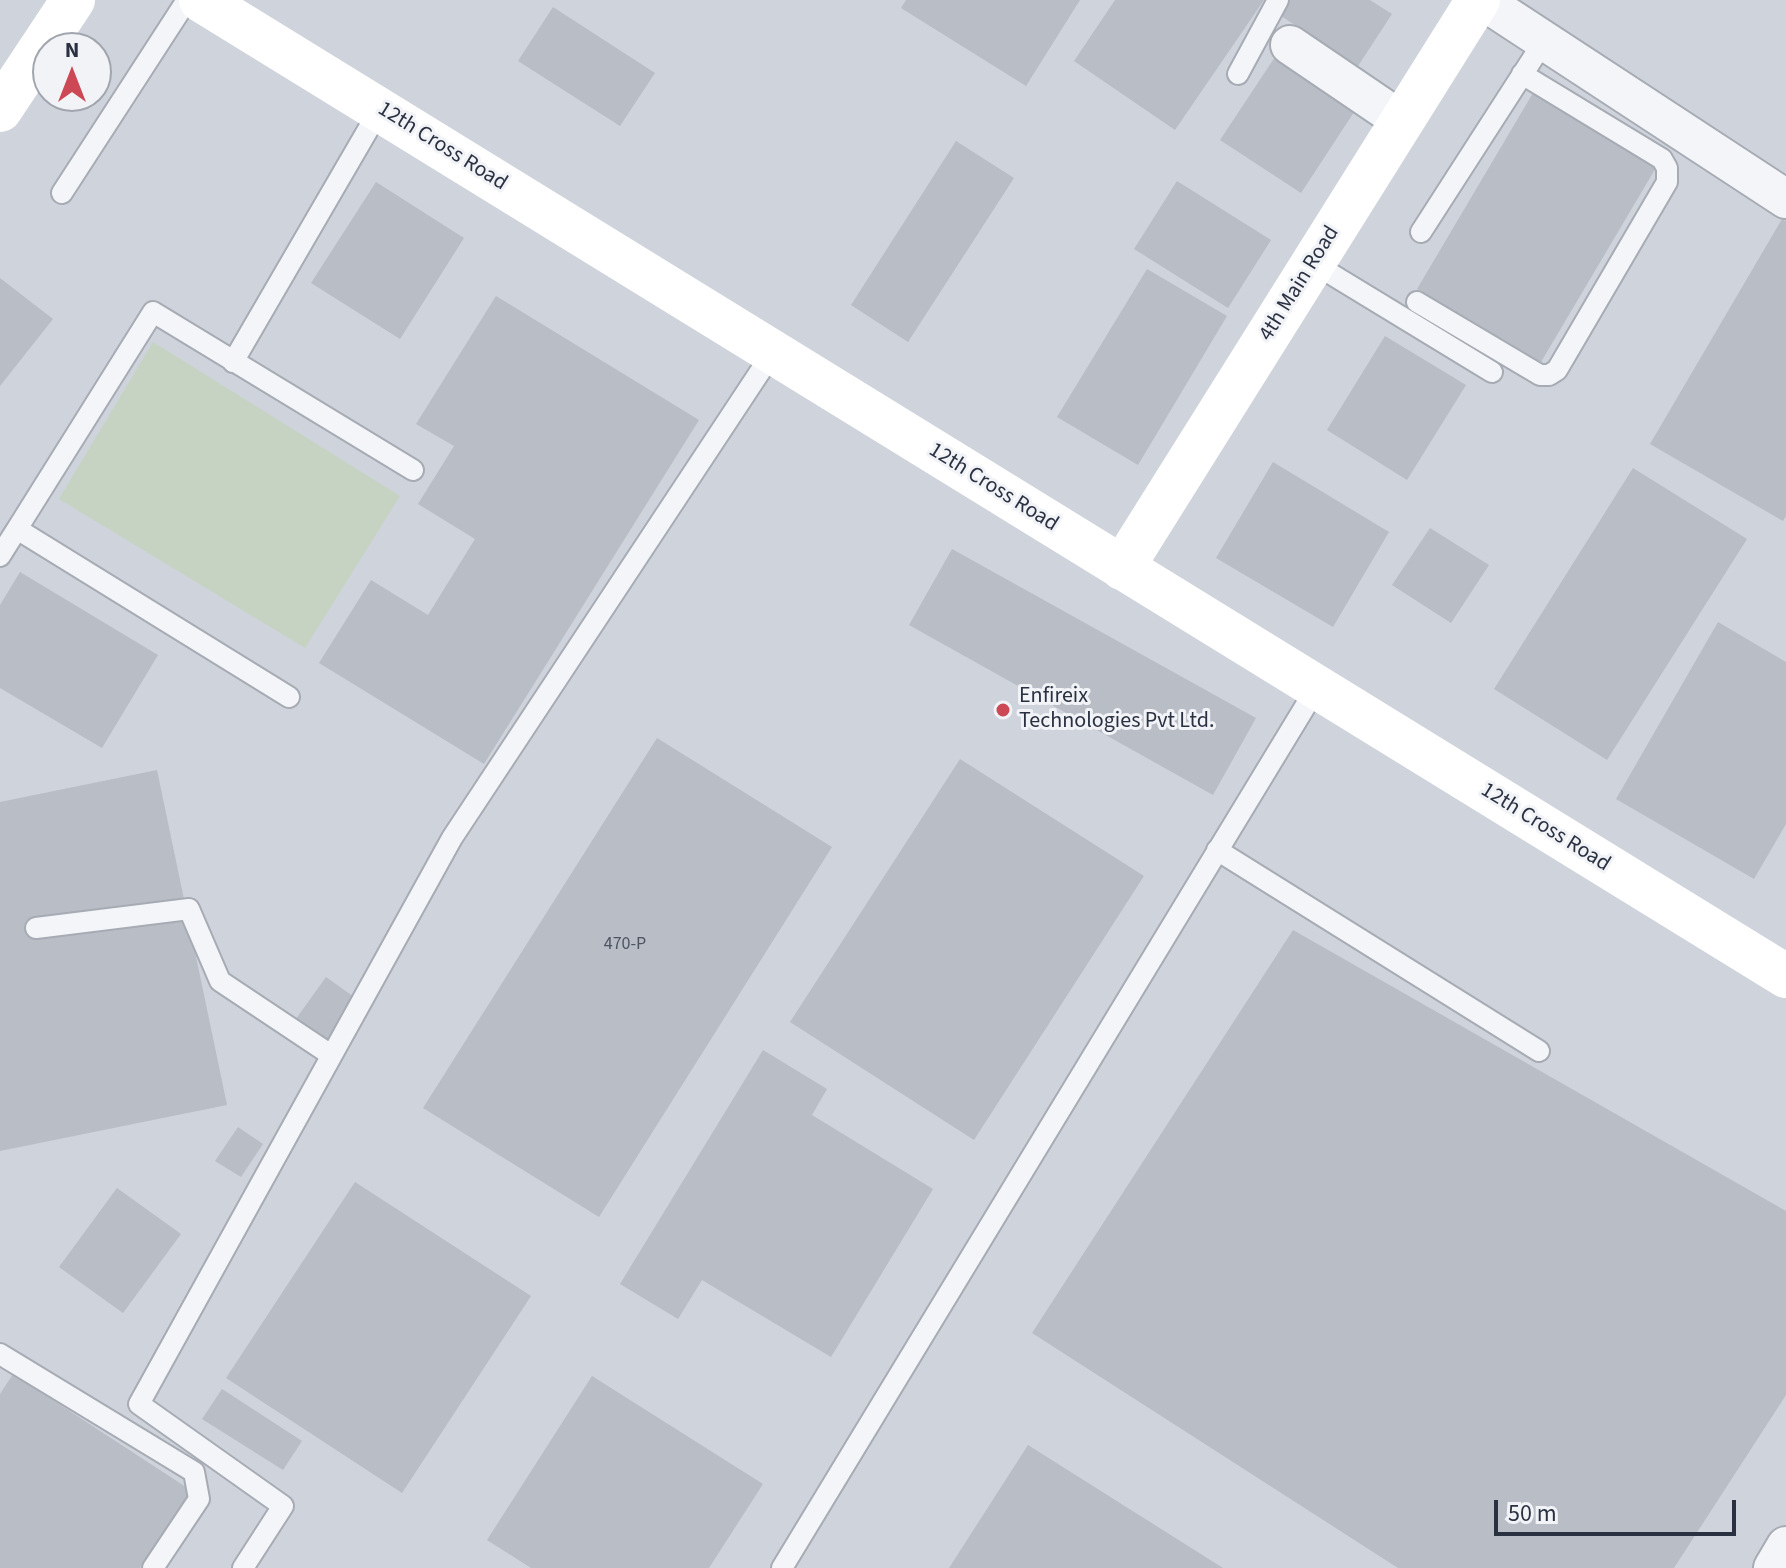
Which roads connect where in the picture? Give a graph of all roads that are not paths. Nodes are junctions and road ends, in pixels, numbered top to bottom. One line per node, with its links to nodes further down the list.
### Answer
1 (73, 0): 11 (street)
2 (187, 0): 13 (lane)
3 (201, 0): 10 (street, 12th Cross Road)
4 (1278, 0): 8 (lane)
5 (1480, 0): 6 (street); 12 (street, 4th Main Road)
6 (1544, 41): 9 (lane); 14 (street)
7 (1290, 45): 12 (street)
8 (1238, 74)
9 (1522, 74): 15 (lane); 17 (lane)
10 (380, 109): 18 (street, 12th Cross Road); 19 (lane)
11 (0, 110)
12 (1402, 121): 16 (street, 4th Main Road)
13 (62, 193)
14 (1786, 199)
15 (1421, 232)
16 (1313, 263): 20 (lane); 24 (street, 4th Main Road)
17 (1417, 302)
18 (773, 352): 24 (street, 12th Cross Road); 31 (lane)
19 (233, 362): 21 (lane); 22 (lane)
20 (1492, 372)
21 (413, 470)
22 (17, 529): 23 (lane); 26 (lane)
23 (0, 556)
24 (1122, 568): 25 (street, 12th Cross Road)
25 (1317, 687): 27 (lane); 29 (street, 12th Cross Road)
26 (289, 697)
27 (1217, 850): 30 (lane); 36 (lane)
28 (36, 928): 31 (lane)
29 (1786, 976)
30 (1539, 1051)
31 (331, 1055): 35 (lane)
32 (0, 1354): 34 (lane)
33 (1786, 1546): 37 (street)
34 (153, 1568)
35 (243, 1568)
36 (782, 1568)
37 (1773, 1568)

